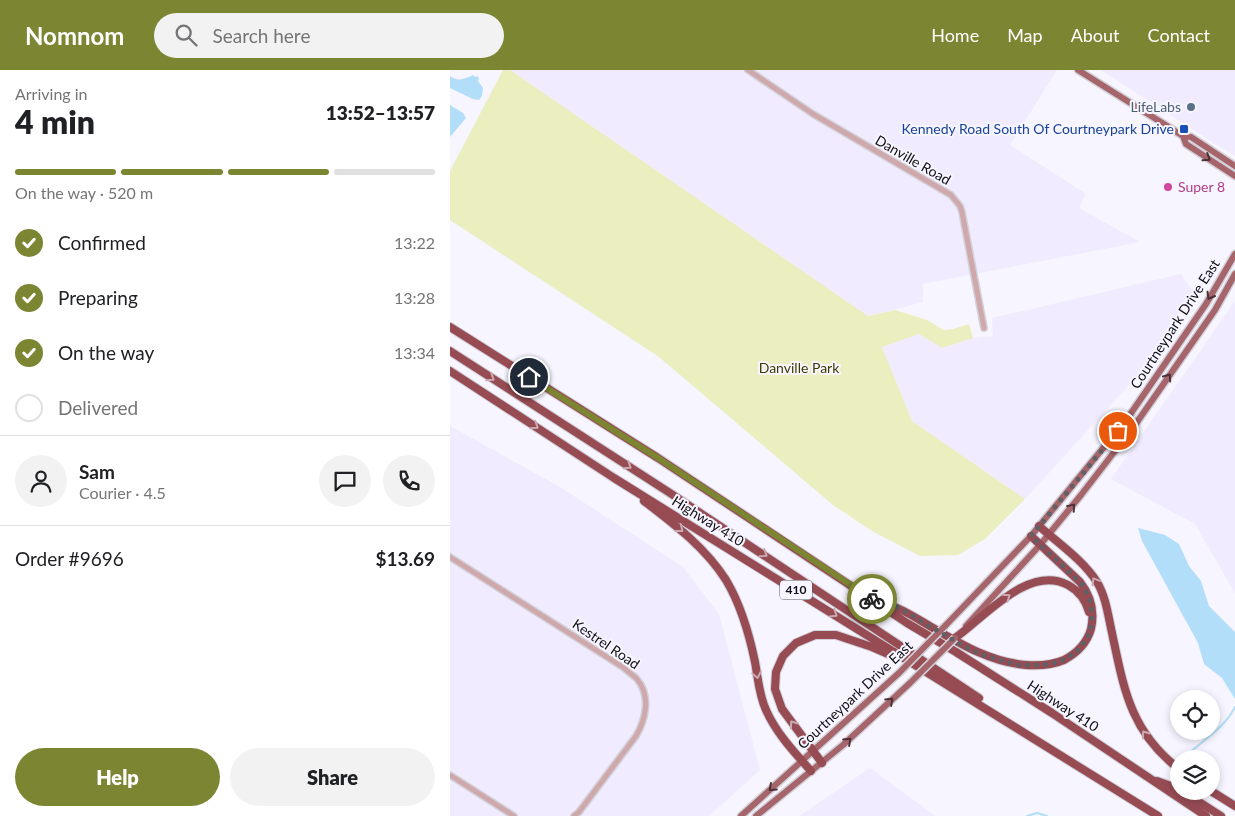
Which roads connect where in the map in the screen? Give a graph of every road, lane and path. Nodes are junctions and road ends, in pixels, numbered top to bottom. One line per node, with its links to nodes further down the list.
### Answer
1 (748, 70): 9 (street, Danville Road)
2 (1078, 70): 3 (main road)
3 (1184, 136): 4 (main road); 5 (main road, one-way to 5)
4 (1235, 166)
5 (1235, 176)
6 (1235, 254): 13 (main road, Courtneypark Drive East, one-way to 13)
7 (1235, 274): 14 (main road, Courtneypark Drive East, one-way to 7)
8 (450, 327): 18 (highway, Highway 410 / 410)
9 (984, 328)
10 (450, 351): 30 (highway, one-way to 30)
11 (450, 371): 12 (highway, Highway 410 / 410, one-way to 12)
12 (614, 478): 21 (highway, Highway 410 / 410, one-way to 21); 23 (highway, one-way to 23)
13 (1039, 526): 14 (highway); 15 (main road, Courtneypark Drive East)
14 (1049, 535): 16 (main road, Courtneypark Drive East); 25 (highway, one-way to 14)
15 (1031, 536): 16 (highway); 22 (main road, Courtneypark Drive East, bridge)
16 (1040, 545): 19 (highway); 20 (main road, Courtneypark Drive East)
17 (450, 557): 35 (street, Kestrel Road)
18 (875, 601): 19 (highway); 28 (highway, Highway 410 / 410)
19 (1090, 629): 20 (highway, one-way to 19)
20 (955, 638): 24 (main road, Courtneypark Drive East, one-way to 20, bridge)
21 (977, 703): 22 (highway, one-way to 21); 30 (highway, Highway 410 / 410)
22 (814, 751): 23 (main road, Courtneypark Drive East); 24 (highway)
23 (802, 760): 26 (highway); 36 (main road, Courtneypark Drive East, one-way to 36)
24 (822, 763): 26 (main road, Courtneypark Drive East)
25 (1170, 763)
26 (812, 771): 37 (main road, Courtneypark Drive East)
27 (450, 775): 34 (street)
28 (1150, 779): 29 (highway); 39 (highway, Highway 410 / 410)
29 (1170, 785)
30 (1127, 796): 38 (highway, Highway 410 / 410)
31 (1220, 797): 33 (highway)
32 (1196, 800): 40 (highway)
33 (1235, 806)
34 (514, 816)
35 (574, 816)
36 (741, 816)
37 (756, 816)
38 (1158, 816)
39 (1206, 816)
40 (1221, 816)

